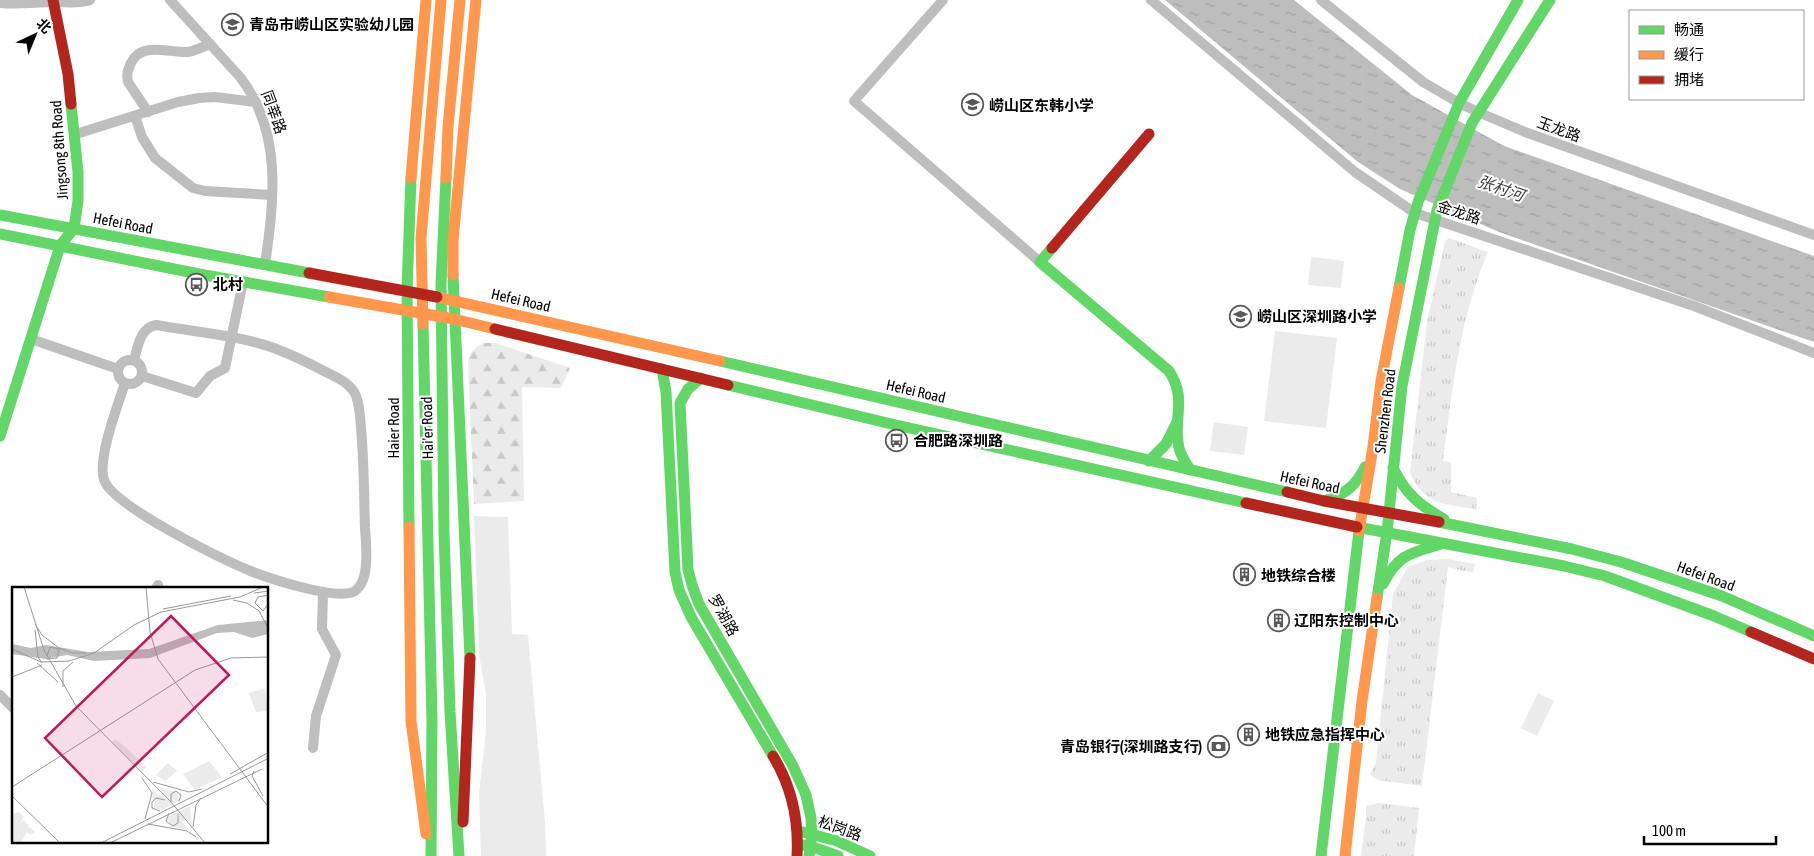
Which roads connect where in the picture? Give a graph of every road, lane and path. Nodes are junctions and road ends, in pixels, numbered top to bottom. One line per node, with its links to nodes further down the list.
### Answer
1 (90, 0): 12 (street)
2 (170, 0): 14 (street, 同莘路)
3 (426, 0): 33 (main road, Haier Road)
4 (441, 0): 70 (main road, Hai'er Road)
5 (460, 0): 71 (main road, Hai'er Road)
6 (476, 0): 34 (main road)
7 (943, 0): 30 (street)
8 (1151, 0): 23 (street, 金龙路)
9 (1321, 0): 16 (street, 玉龙路)
10 (1518, 0): 16 (main road, Shenzhen Road)
11 (1550, 0): 18 (main road, Shenzhen Road)
12 (54, 1): 13 (street); 20 (main road, Jingsong 8th Road)
13 (0, 3)
14 (210, 44): 15 (street, 同莘路); 17 (street)
15 (256, 102): 17 (street); 22 (street, 同莘路)
16 (1458, 103): 18 (street, 玉龙路); 23 (main road, Shenzhen Road)
17 (148, 112): 19 (street)
18 (1478, 112): 25 (main road, Shenzhen Road); 28 (street, 玉龙路)
19 (135, 116): 20 (street); 22 (street)
20 (76, 134): 26 (main road, Jingsong 8th Road)
21 (1149, 134): 30 (main road)
22 (272, 195): 31 (street, 同莘路)
23 (1416, 208): 25 (street, 金龙路); 48 (main road, Shenzhen Road)
24 (0, 215): 26 (main road, Hefei Road)
25 (1436, 215): 39 (street, 金龙路); 50 (main road, Shenzhen Road)
26 (74, 228): 29 (main road, Jingsong 8th Road); 31 (main road, Hefei Road)
27 (0, 234): 29 (main road)
28 (1814, 235)
29 (60, 246): 32 (main road); 38 (main road, Jingsong 8th Road)
30 (1040, 262): 46 (main road)
31 (265, 265): 33 (main road, Hefei Road)
32 (243, 282): 35 (main road); 37 (street)
33 (407, 290): 34 (main road, Hefei Road); 35 (main road, Haier Road)
34 (453, 300): 36 (main road); 49 (main road, Hefei Road)
35 (407, 311): 36 (main road); 70 (main road, Haier Road)
36 (454, 319): 42 (main road); 71 (main road)
37 (231, 338): 40 (street); 43 (street); 59 (street)
38 (31, 339): 41 (street); 47 (main road, Jingsong 8th Road)
39 (1814, 353)
40 (134, 360): 41 (street); 43 (street)
41 (118, 368): 45 (street)
42 (662, 369): 44 (main road); 66 (main road)
43 (142, 376): 45 (street)
44 (702, 378): 56 (main road); 67 (main road, 罗湖路)
45 (124, 383): 59 (street)
46 (1177, 421): 49 (main road); 51 (main road)
47 (0, 436)
48 (1373, 447): 52 (main road); 53 (main road, Shenzhen Road)
49 (1149, 461): 51 (main road, Hefei Road)
50 (1393, 468): 54 (main road, Shenzhen Road); 55 (main road)
51 (1190, 470): 52 (main road, Hefei Road)
52 (1324, 501): 53 (main road, Hefei Road)
53 (1362, 508): 54 (main road, Hefei Road); 56 (main road, Shenzhen Road)
54 (1389, 513): 55 (main road, Hefei Road); 57 (main road, Shenzhen Road)
55 (1453, 525): 61 (main road, Hefei Road)
56 (1361, 528): 57 (main road); 74 (main road, Shenzhen Road)
57 (1387, 532): 58 (main road); 60 (main road, Shenzhen Road)
58 (1443, 544): 60 (main road); 62 (main road)
59 (323, 592): 65 (street)
60 (1378, 592): 75 (main road, Shenzhen Road)
61 (1814, 636)
62 (1814, 659)
63 (0, 695): 64 (street)
64 (12, 707)
65 (313, 748)
66 (799, 832): 67 (main road, 松岗路); 68 (main road)
67 (812, 833): 69 (main road, 罗湖路); 73 (main road, 松岗路)
68 (798, 850): 69 (main road, 松岗路)
69 (810, 851): 72 (main road, 松岗路)
70 (430, 856)
71 (460, 856)
72 (838, 856)
73 (870, 856)
74 (1321, 856)
75 (1345, 856)

